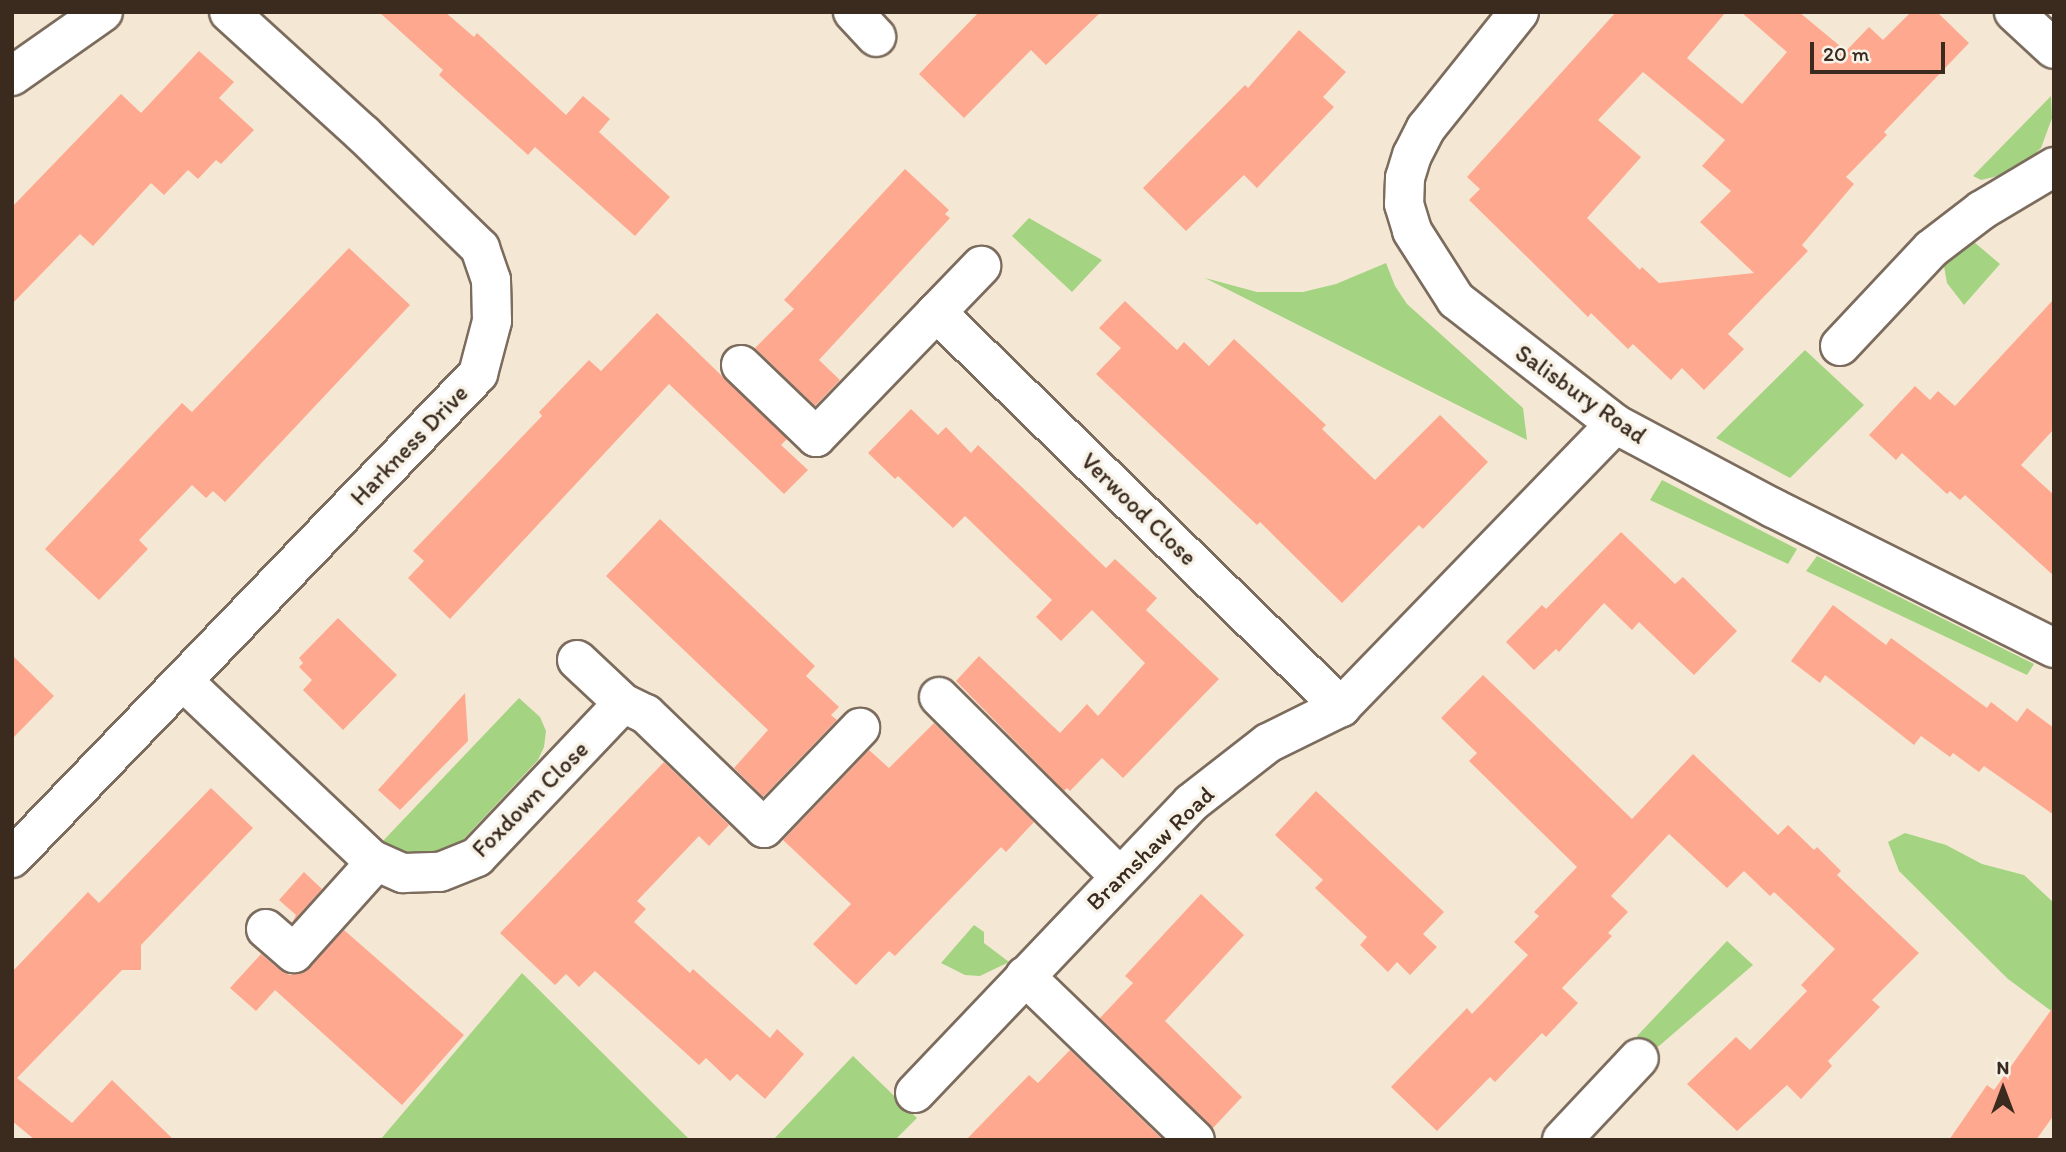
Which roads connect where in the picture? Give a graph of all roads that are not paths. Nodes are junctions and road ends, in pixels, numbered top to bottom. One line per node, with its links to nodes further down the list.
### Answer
1 (103, 12): 6 (street)
2 (229, 12): 15 (street, Harkness Drive)
3 (1519, 12): 12 (street, Salisbury Road)
4 (2014, 12): 5 (street)
5 (2054, 49)
6 (12, 76)
7 (2054, 167): 10 (street)
8 (981, 265): 9 (street)
9 (936, 312): 11 (street); 18 (street, Verwood Close)
10 (1840, 346)
11 (741, 365)
12 (1615, 424): 13 (street, Salisbury Road); 18 (street, Bramshaw Road)
13 (2054, 648)
14 (577, 660): 17 (street)
15 (183, 681): 20 (street, Harkness Drive); 21 (street, Foxdown Close)
16 (939, 697): 22 (street)
17 (623, 703): 19 (street); 21 (street, Foxdown Close)
18 (1341, 707): 22 (street, Bramshaw Road)
19 (860, 728)
20 (12, 858)
21 (376, 862): 23 (street)
22 (1119, 876): 24 (street, Bramshaw Road)
23 (266, 929)
24 (1025, 976): 26 (street, Bramshaw Road); 27 (street)
25 (1639, 1058): 28 (street)
26 (915, 1093)
27 (1195, 1140)
28 (1562, 1140)

